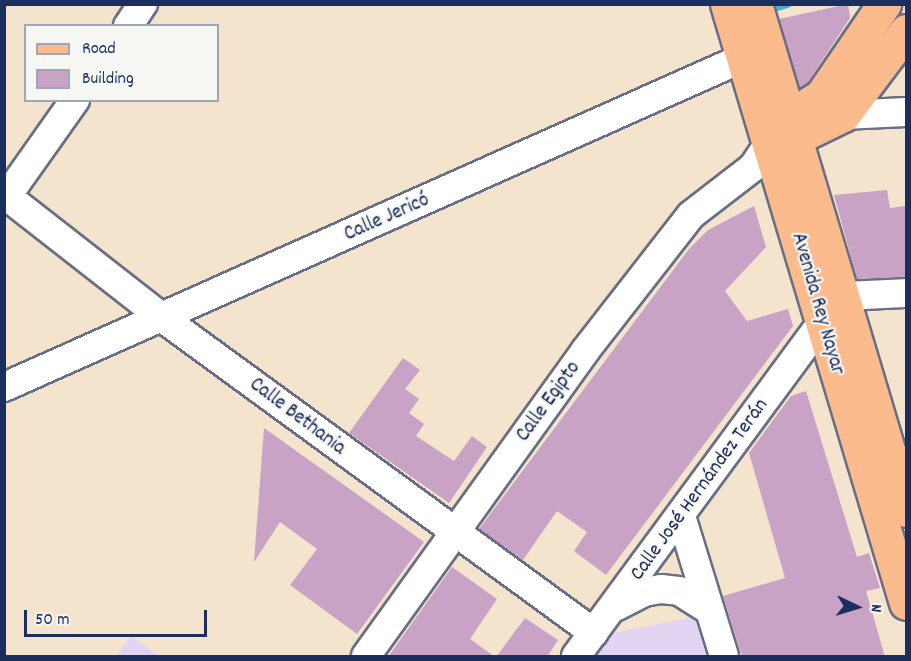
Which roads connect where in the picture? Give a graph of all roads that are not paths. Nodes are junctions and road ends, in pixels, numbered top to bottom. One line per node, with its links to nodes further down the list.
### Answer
1 (727, 4): 8 (main road, Avenida Rey Nayar)
2 (755, 4): 8 (main road, Avenida Rey Nayar)
3 (884, 4): 7 (main road)
4 (142, 5): 5 (street)
5 (129, 24)
6 (906, 31): 9 (main road)
7 (861, 38): 9 (main road); 11 (main road)
8 (756, 52): 13 (main road, Avenida Rey Nayar); 17 (street, Calle Jericó)
9 (888, 58): 11 (main road)
10 (74, 102): 14 (street)
11 (832, 106): 12 (street); 13 (main road)
12 (906, 112)
13 (778, 145): 16 (main road, Avenida Rey Nayar); 18 (main road, Avenida Rey Nayar); 23 (street, Calle Egipto)
14 (6, 195): 17 (street, Calle Bethania)
15 (906, 293): 16 (street)
16 (843, 296): 20 (main road, Avenida Rey Nayar)
17 (164, 319): 19 (street, Calle Jericó); 23 (street, Calle Bethania)
18 (822, 322): 22 (street, Calle José Hernández Terán); 24 (main road, Avenida Rey Nayar)
19 (4, 387)
20 (901, 475): 21 (main road, Avenida Rey Nayar)
21 (906, 510)
22 (681, 516): 25 (street, Calle José Hernández Terán); 26 (street)
23 (454, 534): 27 (street, Calle Bethania); 28 (street, Calle Egipto)
24 (906, 603)
25 (616, 607): 26 (street); 27 (street, Calle José Hernández Terán)
26 (710, 610): 30 (street)
27 (594, 633): 29 (street, Calle José Hernández Terán)
28 (366, 657)
29 (576, 657)
30 (724, 657)

